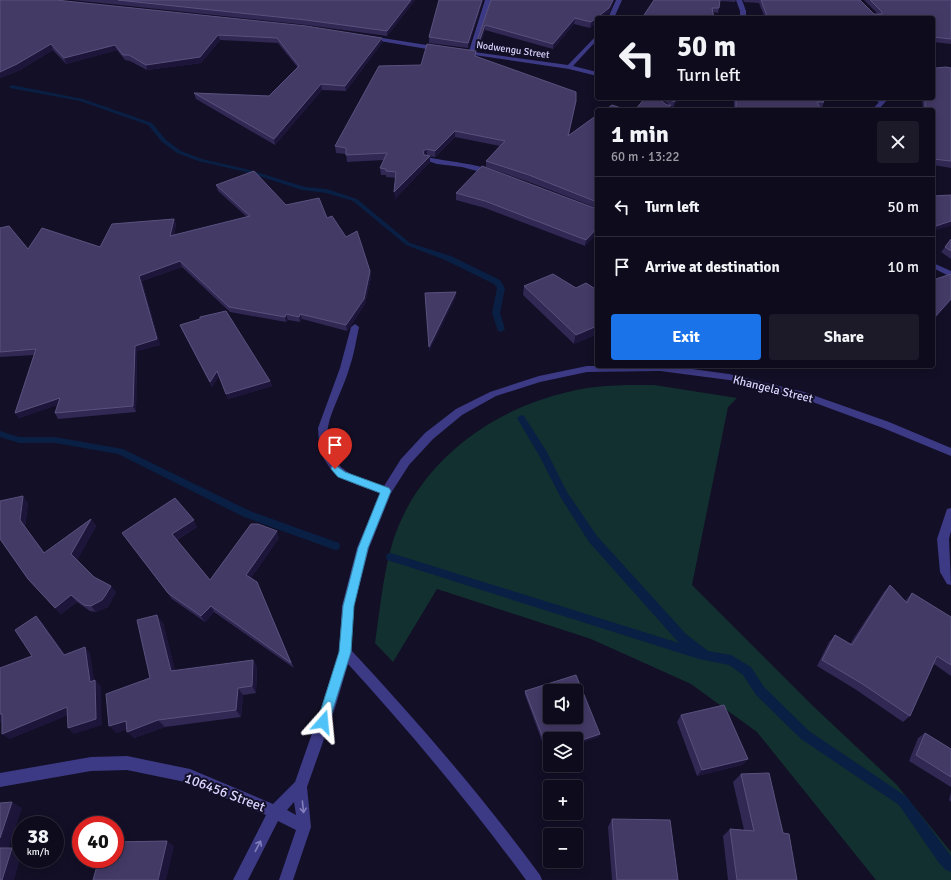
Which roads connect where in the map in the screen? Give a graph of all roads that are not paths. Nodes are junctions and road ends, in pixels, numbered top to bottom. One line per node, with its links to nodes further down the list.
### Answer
1 (488, 0): 10 (street)
2 (619, 0): 4 (street)
3 (739, 0): 5 (street)
4 (612, 16)
5 (743, 16)
6 (362, 37): 8 (street)
7 (595, 38): 11 (street)
8 (447, 50)
9 (455, 51): 10 (street, Nodwengu Street)
10 (470, 53): 11 (street, Nodwengu Street)
11 (569, 67): 12 (street, Nodwengu Street)
12 (595, 74)
13 (884, 100): 14 (street)
14 (877, 108)
15 (427, 159): 16 (street)
16 (500, 176)
17 (935, 266): 18 (street)
18 (951, 274)
19 (355, 327): 21 (street)
20 (951, 452): 21 (street, Khangela Street)
21 (386, 491): 24 (street, Khangela Street)
22 (951, 512): 23 (street)
23 (951, 580)
24 (345, 652): 26 (street, Khangela Street); 31 (street)
25 (0, 780): 27 (street, 106456 Street)
26 (300, 787): 27 (street, Khangela Street); 28 (street, Khangela Street, one-way to 28)
27 (276, 812): 28 (street, 106456 Street); 29 (street, Khangela Street, one-way to 27)
28 (304, 827): 30 (street, Khangela Street)
29 (240, 880)
30 (286, 880)
31 (534, 880)

